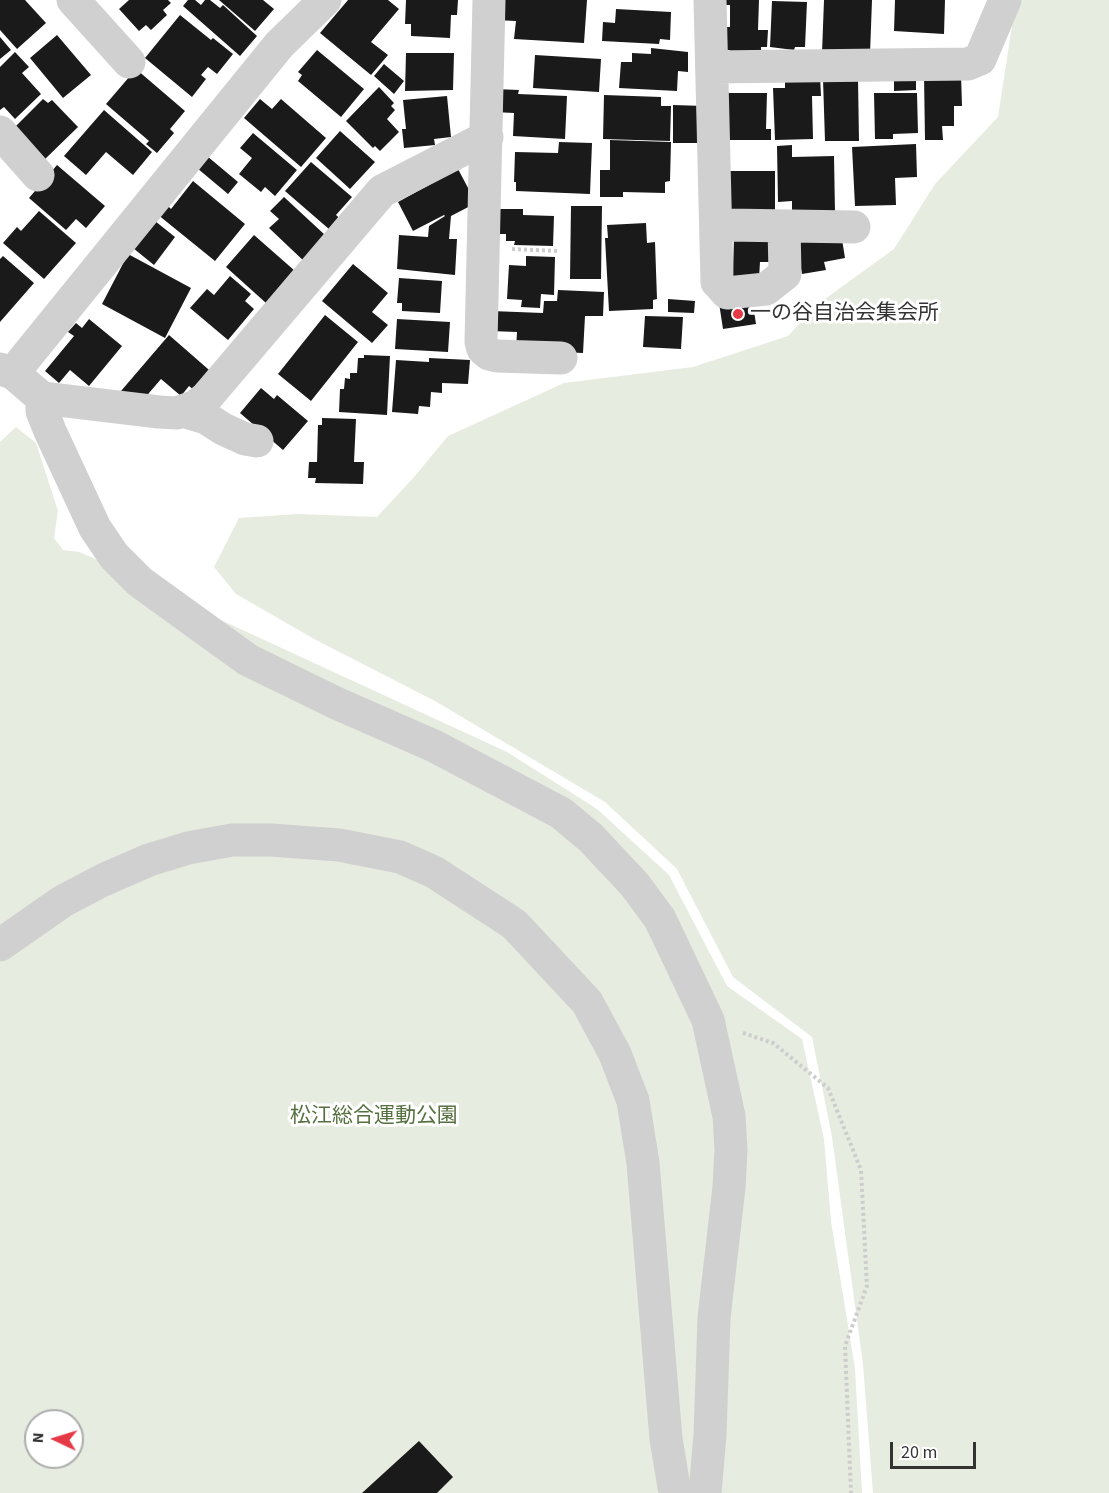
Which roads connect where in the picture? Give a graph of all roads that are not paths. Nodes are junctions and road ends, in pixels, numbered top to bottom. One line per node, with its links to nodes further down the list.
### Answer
1 (73, 0): 6 (street)
2 (325, 0): 15 (street)
3 (489, 0): 9 (street)
4 (710, 0): 7 (street)
5 (1005, 0): 7 (street)
6 (129, 63)
7 (712, 67): 12 (street)
8 (0, 132): 10 (street)
9 (487, 136): 14 (street); 17 (street)
10 (38, 175)
11 (728, 225): 12 (street)
12 (784, 226): 13 (street)
13 (854, 227)
14 (561, 358)
15 (6, 371): 16 (street)
16 (42, 398): 17 (street); 21 (street)
17 (186, 412): 18 (street)
18 (257, 441)
19 (0, 945): 20 (street)
20 (675, 1493)
21 (705, 1493)

